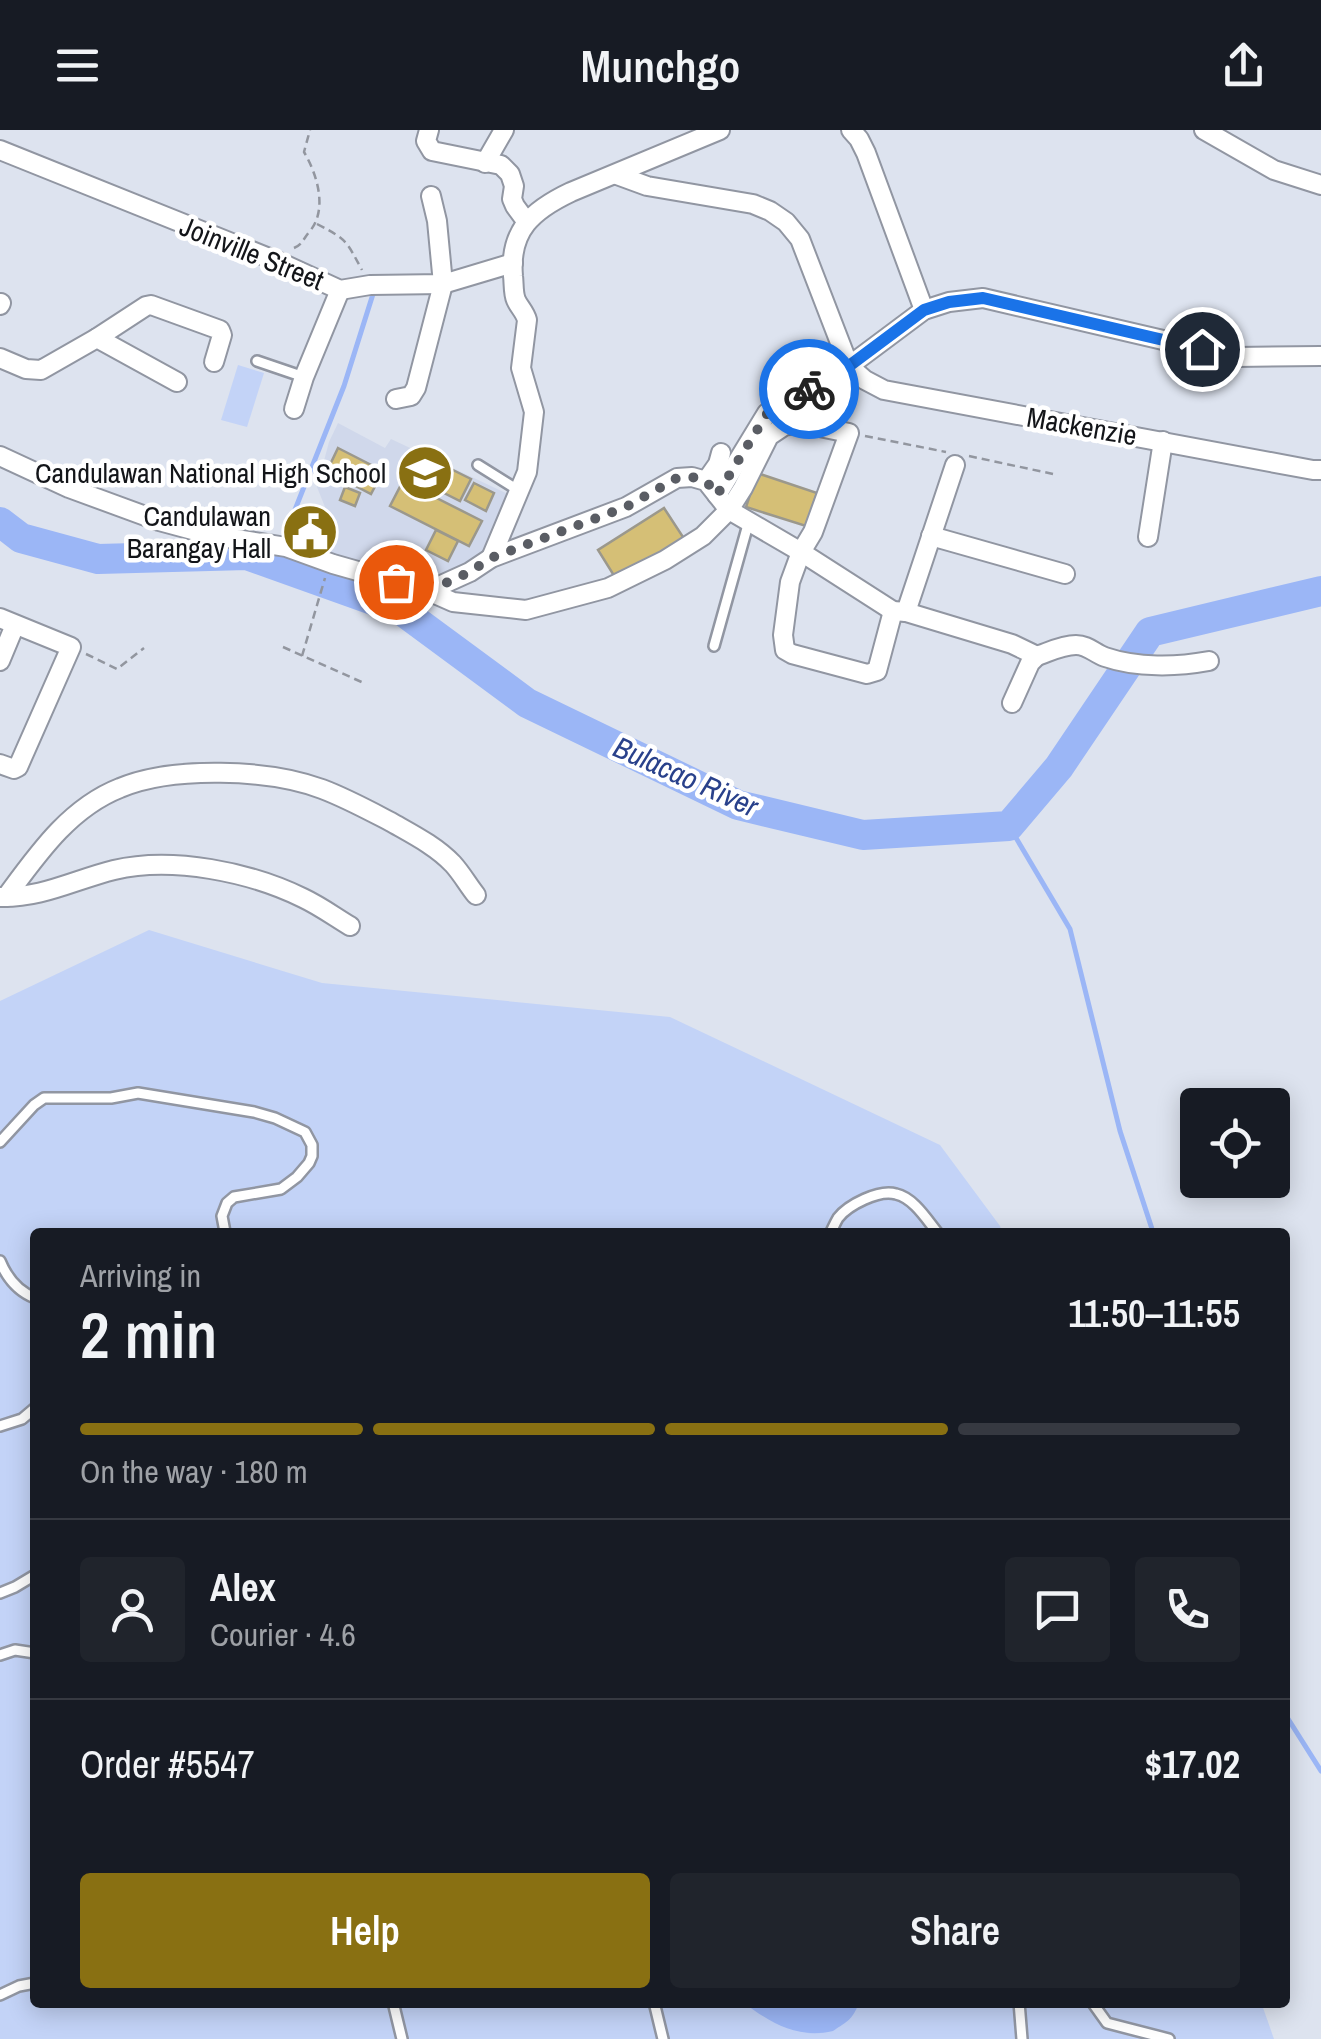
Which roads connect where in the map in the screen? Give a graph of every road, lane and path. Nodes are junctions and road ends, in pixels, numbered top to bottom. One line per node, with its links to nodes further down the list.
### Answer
1 (310, 130): 13 (path)
2 (429, 130): 8 (street)
3 (504, 130): 8 (street)
4 (720, 130): 9 (street)
5 (851, 130): 19 (street)
6 (1204, 130): 10 (street)
7 (0, 150): 14 (street, Joinville Street)
8 (485, 164): 12 (street)
9 (617, 175): 12 (street); 25 (street)
10 (1321, 185)
11 (431, 196): 17 (street)
12 (526, 220): 15 (street)
13 (316, 224): 14 (path); 16 (path)
14 (278, 262): 18 (street, Joinville Street)
15 (513, 263): 17 (street, Joinville Street); 38 (street)
16 (370, 284): 17 (street, Joinville Street); 18 (street, Joinville Street)
17 (444, 284): 28 (street)
18 (340, 290): 26 (street)
19 (924, 310): 21 (street); 25 (street)
20 (96, 338): 22 (street); 24 (street); 27 (street)
21 (1321, 356)
22 (0, 358)
23 (258, 361): 26 (lane)
24 (214, 362)
25 (849, 366): 31 (street, Mackenzie); 39 (street)
26 (304, 378): 29 (street)
27 (177, 382)
28 (396, 399)
29 (294, 409)
30 (849, 432): 34 (path); 39 (street); 43 (street)
31 (1163, 441): 36 (street, Mackenzie); 42 (street)
32 (720, 454): 39 (street)
33 (0, 456): 47 (street)
34 (961, 460): 37 (path); 41 (street)
35 (478, 465): 38 (lane)
36 (1321, 470)
37 (1053, 474)
38 (520, 492): 44 (street)
39 (717, 496): 40 (street); 44 (street); 47 (street)
40 (749, 521): 43 (street); 51 (lane)
41 (932, 536): 45 (street); 48 (street)
42 (1148, 537)
43 (801, 552): 48 (street); 48 (street)
44 (491, 558): 47 (street)
45 (1065, 574)
46 (325, 578): 54 (path)
47 (428, 591)
48 (899, 612): 55 (street)
49 (8, 622): 52 (street); 56 (street)
50 (283, 646): 54 (path)
51 (714, 646)
52 (72, 647): 53 (path); 60 (street)
53 (144, 648)
54 (302, 656): 58 (path)
55 (1037, 656): 57 (street); 59 (street)
56 (0, 661)
57 (1210, 661)
58 (366, 684)
59 (1012, 704)
60 (0, 764)
61 (476, 895): 62 (street)
62 (3, 897): 63 (street)
63 (350, 926)
64 (0, 1142): 65 (lane)
65 (224, 1228)
66 (832, 1228): 67 (lane)
67 (934, 1228)
68 (0, 1261): 69 (lane)
69 (30, 1296)
70 (30, 1412): 71 (lane)
71 (0, 1426)
72 (30, 1578): 73 (lane)
73 (0, 1593)
74 (30, 1652): 75 (lane)
75 (0, 1655)
76 (30, 1984): 77 (lane)
77 (0, 1995)
78 (395, 2008): 82 (lane)
79 (655, 2008): 83 (lane)
80 (1019, 2008): 84 (lane)
81 (1096, 2008): 85 (lane)
82 (402, 2039)
83 (663, 2039)
84 (1022, 2039)
85 (1169, 2039)

